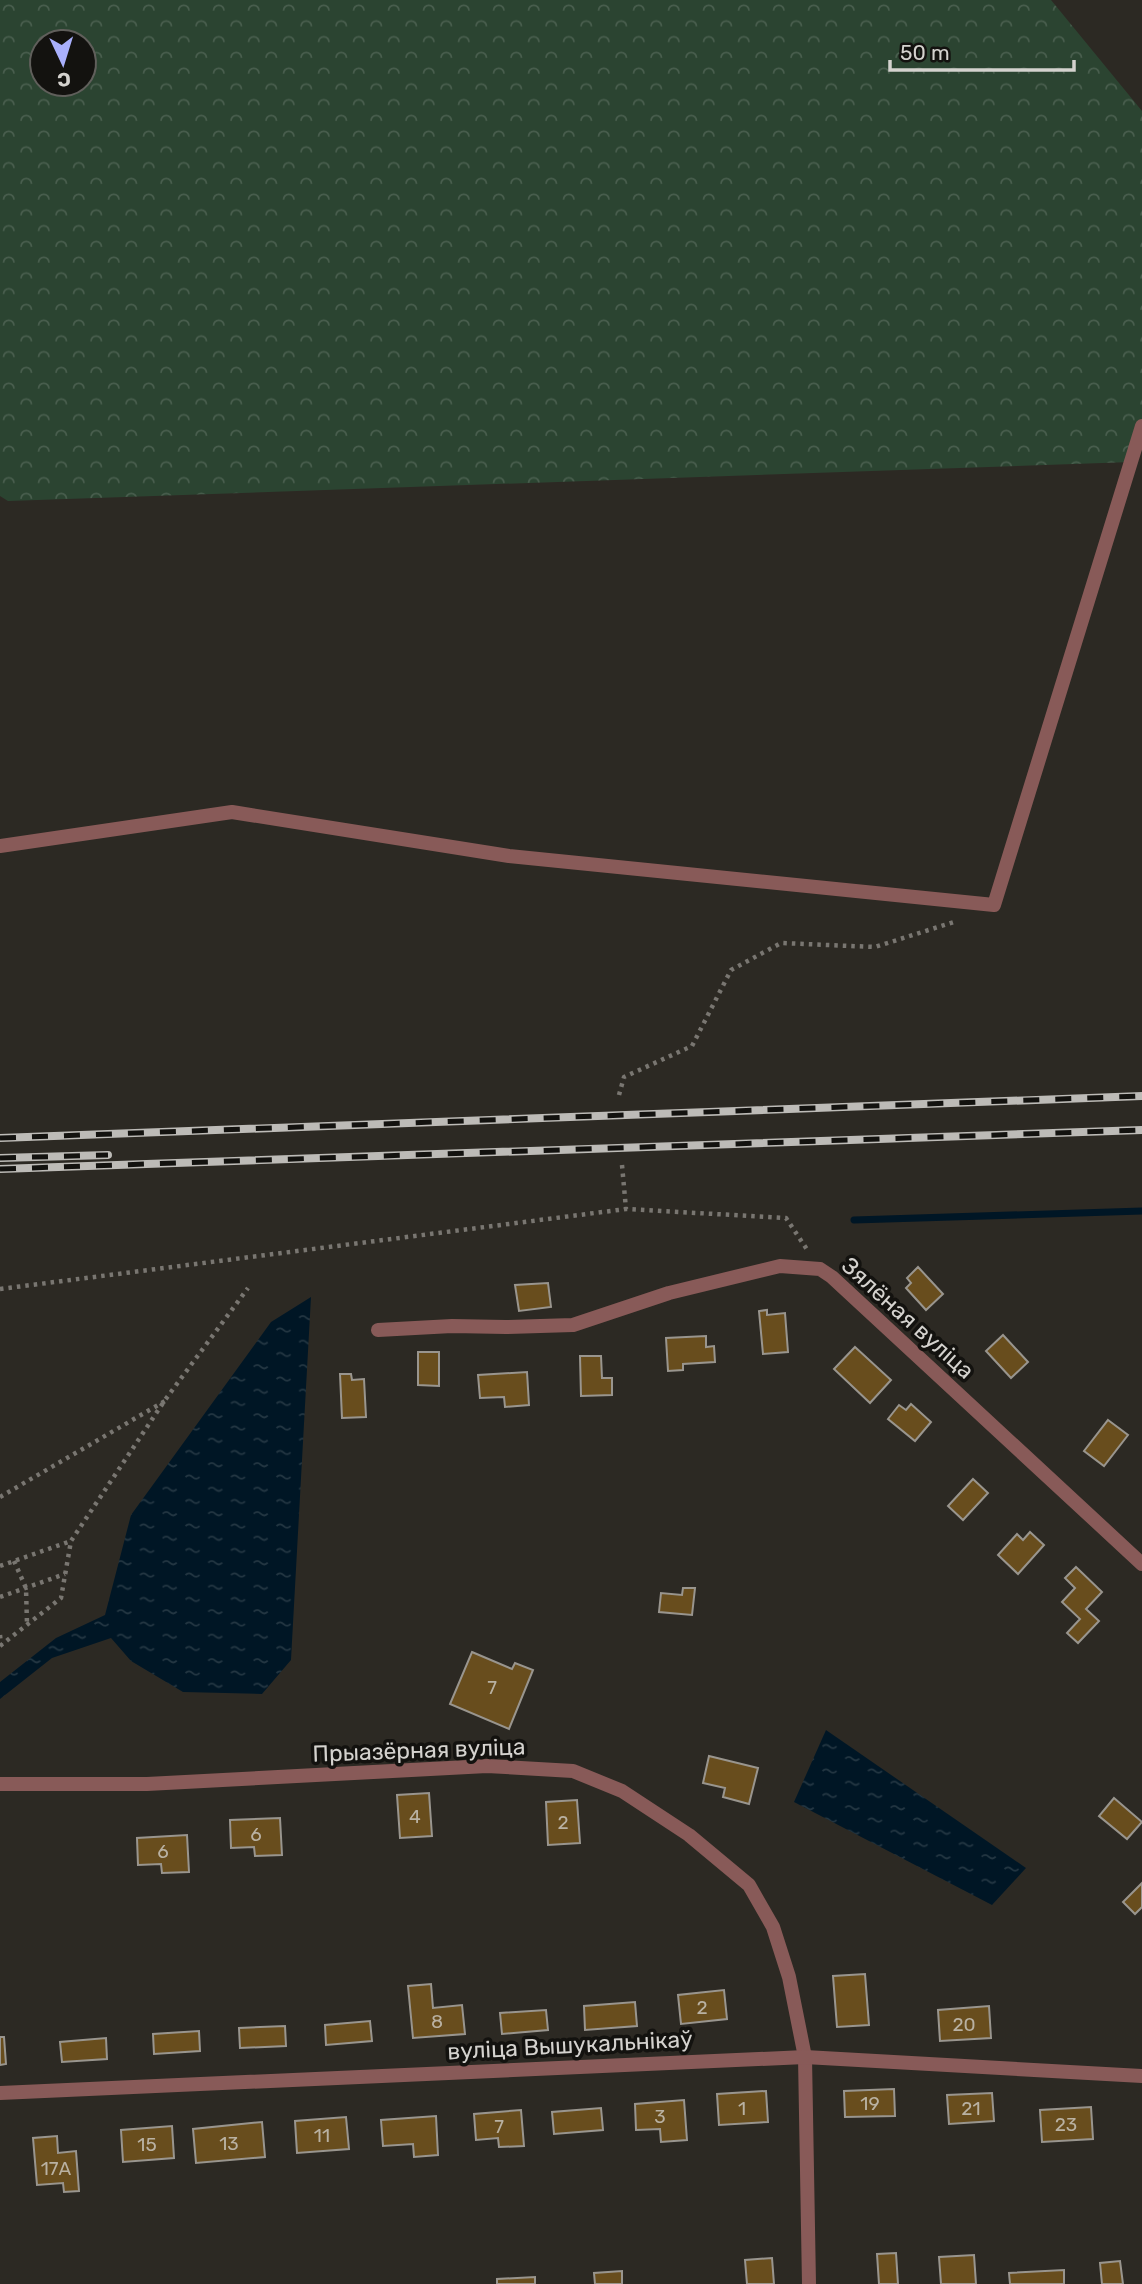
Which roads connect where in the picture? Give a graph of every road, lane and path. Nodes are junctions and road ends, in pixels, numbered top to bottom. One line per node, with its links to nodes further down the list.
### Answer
1 (1142, 426): 2 (street)
2 (0, 846)
3 (958, 920): 4 (path)
4 (619, 1095)
5 (622, 1165): 6 (path)
6 (626, 1209): 7 (path); 8 (path)
7 (820, 1269): 10 (street, Зялёная вуліца); 15 (street, Зялёная вуліца)
8 (0, 1289)
9 (248, 1289): 11 (path)
10 (377, 1330)
11 (165, 1400): 12 (path); 13 (path)
12 (0, 1497)
13 (71, 1541): 14 (path); 17 (path)
14 (14, 1561): 16 (path); 18 (path)
15 (1142, 1564)
16 (0, 1566)
17 (66, 1574): 18 (path); 20 (path)
18 (26, 1588): 19 (path); 20 (path)
19 (0, 1597)
20 (27, 1625): 22 (path)
21 (0, 1635): 22 (path)
22 (0, 1646)
23 (0, 1784): 24 (street, Прыазёрная вуліца)
24 (805, 2057): 25 (street, вуліца Вышукальнікаў); 26 (street, вуліца Вышукальнікаў); 27 (street, Прыазёрная вуліца)
25 (1142, 2076)
26 (0, 2093)
27 (809, 2284)

